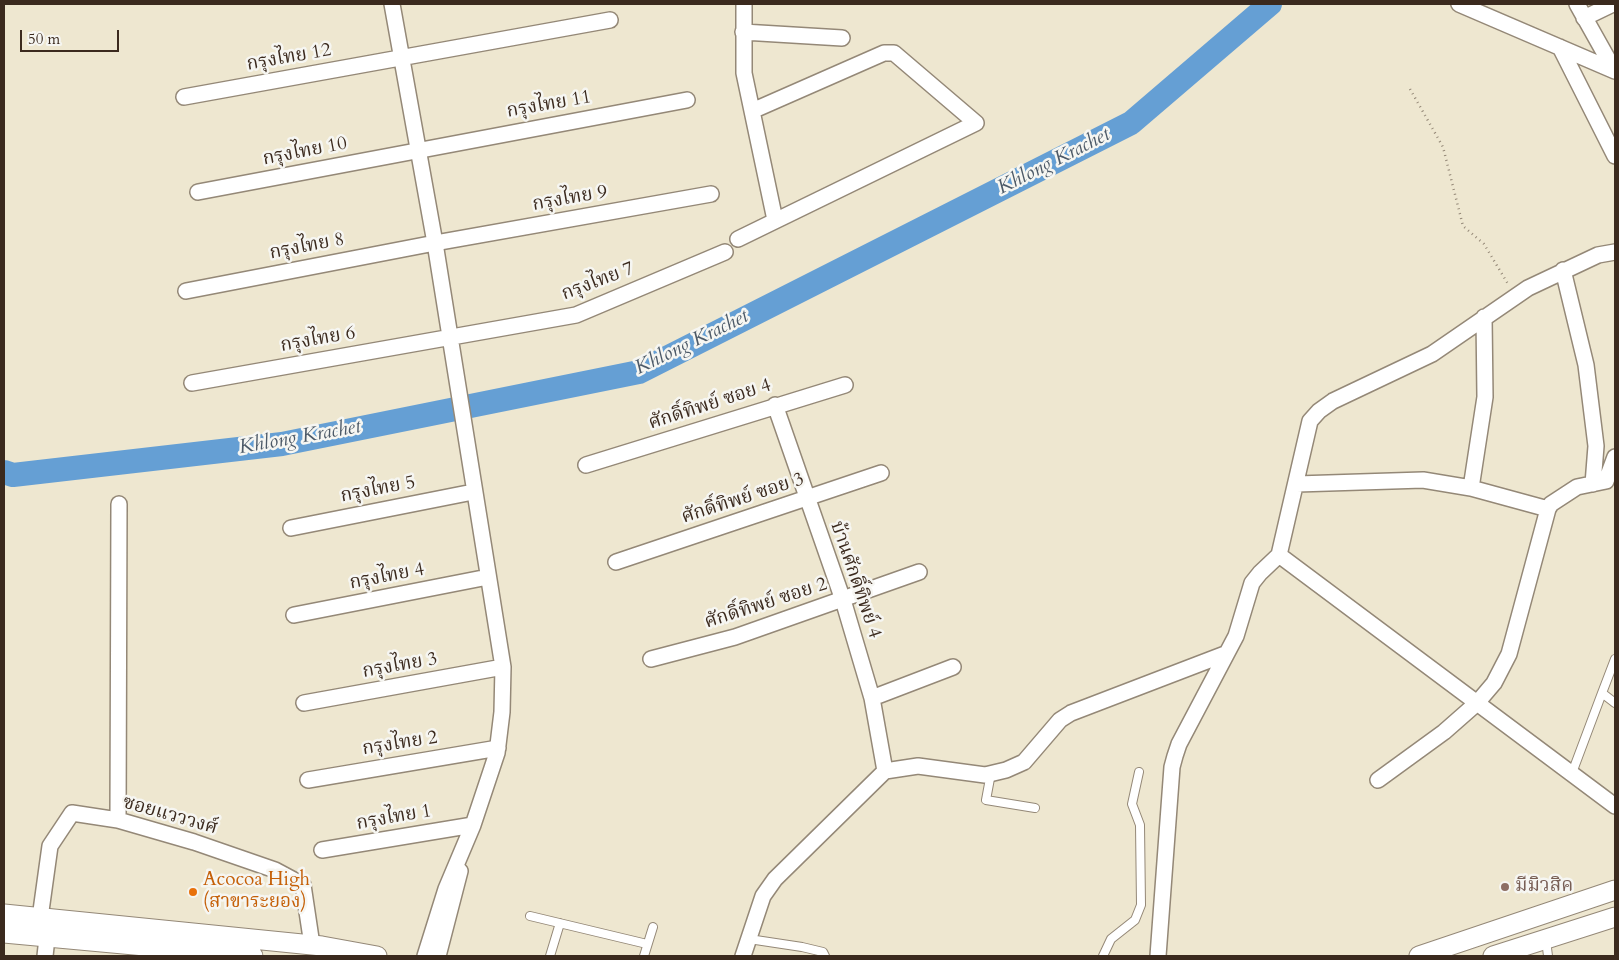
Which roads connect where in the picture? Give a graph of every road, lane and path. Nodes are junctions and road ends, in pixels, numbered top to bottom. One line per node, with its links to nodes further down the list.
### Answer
1 (392, 4): 13 (street)
2 (744, 4): 10 (street)
3 (1459, 4): 8 (street)
4 (1487, 4): 8 (street)
5 (1577, 4): 7 (street)
6 (1613, 4): 7 (street)
7 (1584, 18): 14 (street)
8 (1495, 19): 12 (street)
9 (610, 20): 13 (street, กรุงไทย 12)
10 (743, 32): 11 (street); 18 (street)
11 (842, 38)
12 (1560, 47): 14 (street); 20 (street)
13 (402, 58): 16 (street, กรุงไทย 12); 19 (street)
14 (1614, 70)
15 (1410, 89): 30 (path)
16 (184, 97)
17 (687, 100): 19 (street, กรุงไทย 11)
18 (752, 111): 23 (street); 23 (street)
19 (419, 149): 21 (street, กรุงไทย 10); 25 (street)
20 (1615, 156)
21 (198, 192)
22 (711, 194): 25 (street, กรุงไทย 9)
23 (776, 220): 24 (street)
24 (738, 240)
25 (435, 243): 29 (street, กรุงไทย 8); 32 (street)
26 (725, 252): 32 (street, กรุงไทย 7)
27 (1615, 252): 28 (street)
28 (1563, 270): 30 (street); 40 (street)
29 (186, 291)
30 (1515, 296): 31 (street)
31 (1484, 317): 39 (street); 41 (street)
32 (451, 337): 33 (street, กรุงไทย 6); 42 (street)
33 (192, 384)
34 (845, 385): 35 (street, ศักดิ์ทิพย์ ซอย 4)
35 (774, 405): 37 (street, ศักดิ์ทิพย์ ซอย 4); 43 (street, บ้านศักดิ์ทิพย์ 4)
36 (1615, 457): 40 (street)
37 (586, 465)
38 (881, 474): 43 (street, ศักดิ์ทิพย์ ซอย 3)
39 (1297, 484): 41 (street); 47 (street)
40 (1593, 484): 45 (street)
41 (1471, 488): 45 (street)
42 (473, 492): 46 (street, กรุงไทย 5); 50 (street)
43 (806, 500): 48 (street, ศักดิ์ทิพย์ ซอย 3); 51 (street, บ้านศักดิ์ทิพย์ 4)
44 (119, 504): 72 (street)
45 (1548, 509): 62 (street)
46 (291, 528)
47 (1279, 554): 53 (street); 62 (street)
48 (616, 562)
49 (919, 572): 51 (street, ศักดิ์ทิพย์ ซอย 2)
50 (488, 577): 52 (street, กรุงไทย 4); 57 (street)
51 (843, 600): 54 (street, ศักดิ์ทิพย์ ซอย 2); 59 (street, บ้านศักดิ์ทิพย์ 4)
52 (294, 616)
53 (1225, 654): 66 (street); 98 (street)
54 (651, 659)
55 (1615, 659): 58 (lane)
56 (952, 667): 59 (street)
57 (503, 668): 60 (street, กรุงไทย 3); 63 (street)
58 (1602, 693): 61 (lane); 67 (lane)
59 (872, 698): 64 (street, บ้านศักดิ์ทิพย์ 4)
60 (304, 703)
61 (1615, 703)
62 (1477, 704): 67 (street); 69 (street)
63 (498, 748): 68 (street, กรุงไทย 2); 73 (street)
64 (885, 771): 66 (street); 83 (street)
65 (1139, 772): 97 (lane)
66 (991, 773): 71 (lane)
67 (1572, 774): 70 (street)
68 (308, 780)
69 (1378, 780)
70 (1613, 800)
71 (1035, 808)
72 (118, 820): 79 (street, ซอยแวววงศ์); 85 (street, ซอยแวววงศ์)
73 (473, 825): 74 (street, กรุงไทย 1); 75 (street)
74 (322, 850)
75 (464, 850): 91 (street); 92 (street)
76 (1615, 890): 99 (street)
77 (530, 916): 81 (lane)
78 (1615, 917): 87 (street)
79 (40, 918): 80 (street); 85 (street)
80 (4, 922): 86 (street)
81 (560, 923): 84 (lane); 93 (lane)
82 (653, 927): 84 (lane)
83 (749, 939): 95 (street); 96 (lane)
84 (647, 944): 94 (lane)
85 (312, 945): 90 (street)
86 (46, 947): 89 (street)
87 (1547, 947): 88 (street)
88 (1503, 955)
89 (253, 956)
90 (377, 956)
91 (425, 956)
92 (438, 956)
93 (550, 956)
94 (644, 956)
95 (743, 956)
96 (825, 956)
97 (1103, 956)
98 (1158, 956)
99 (1419, 956)

